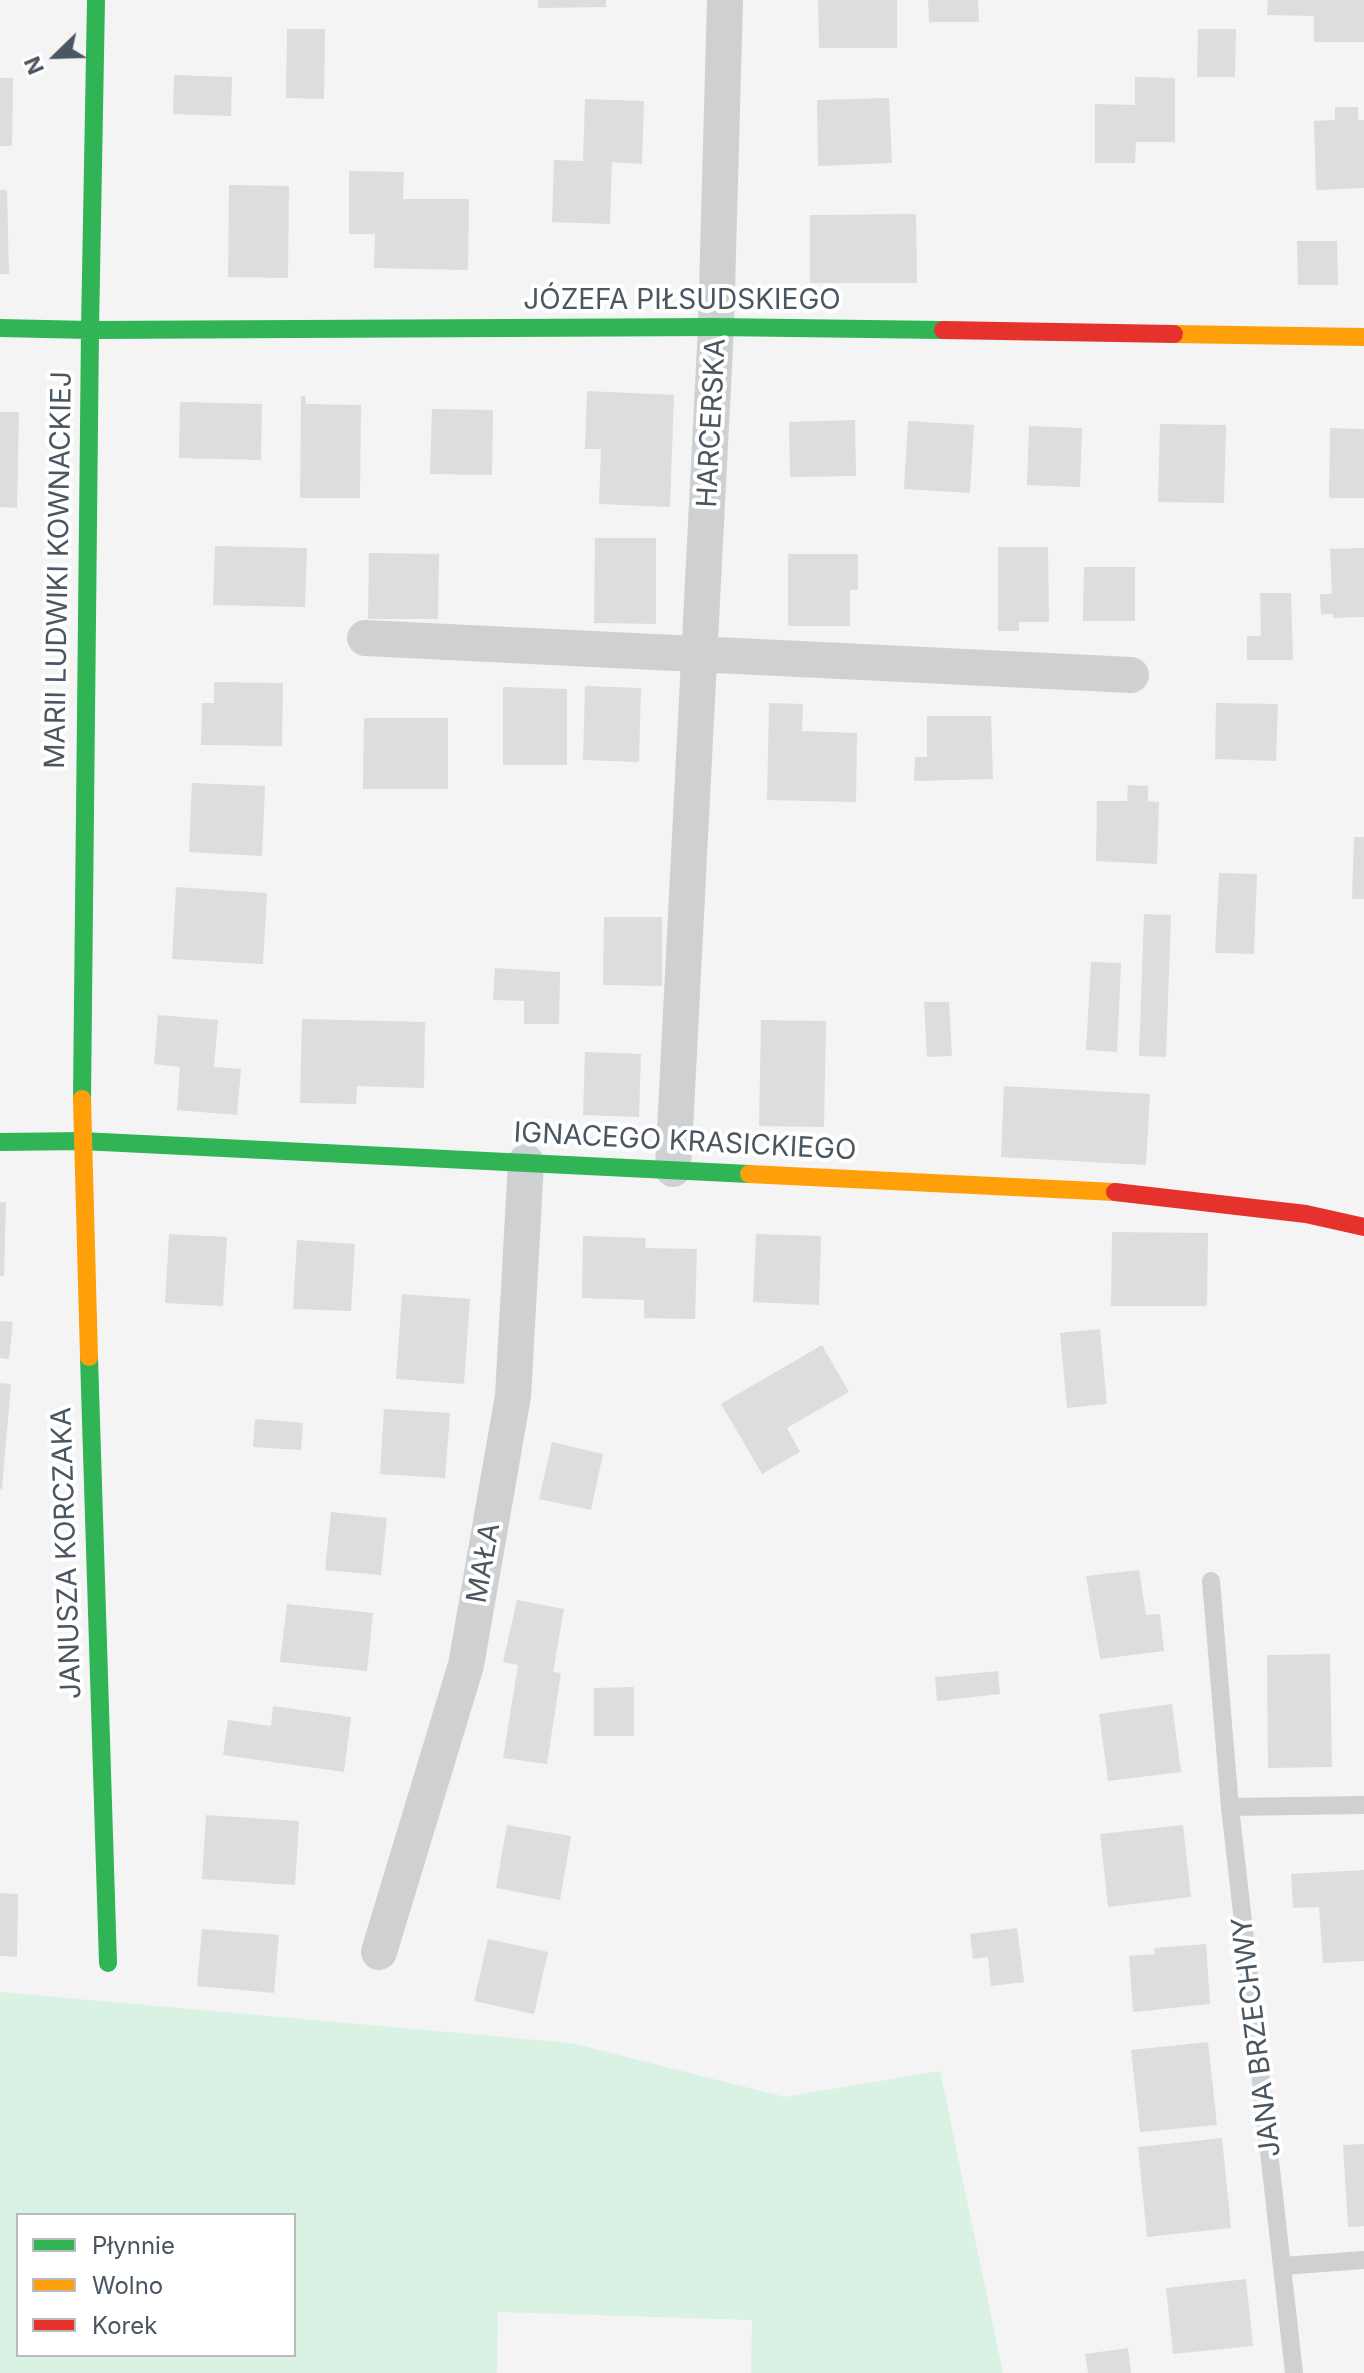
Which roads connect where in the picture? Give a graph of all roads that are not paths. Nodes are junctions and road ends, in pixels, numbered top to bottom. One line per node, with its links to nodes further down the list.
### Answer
1 (96, 0): 5 (street, MARII LUDWIKI KOWNACKIEJ)
2 (725, 0): 3 (street, HARCERSKA)
3 (716, 327): 5 (street, JÓZEFA PIŁSUDSKIEGO); 6 (street, JÓZEFA PIŁSUDSKIEGO); 8 (street, HARCERSKA)
4 (0, 328): 5 (street, JÓZEFA PIŁSUDSKIEGO)
5 (90, 330): 10 (street, MARII LUDWIKI KOWNACKIEJ)
6 (1364, 337)
7 (365, 638): 8 (street)
8 (700, 654): 9 (street); 13 (street, HARCERSKA)
9 (1131, 675)
10 (82, 1141): 11 (street, IGNACEGO KRASICKIEGO); 12 (street, IGNACEGO KRASICKIEGO); 19 (street, JANUSZA KORCZAKA)
11 (0, 1142)
12 (526, 1162): 13 (street, IGNACEGO KRASICKIEGO); 18 (street, MAŁA)
13 (673, 1169): 14 (street, IGNACEGO KRASICKIEGO)
14 (1364, 1227)
15 (1211, 1581): 17 (lane, JANA BRZECHWY)
16 (1364, 1805): 17 (lane)
17 (1230, 1807): 21 (lane, JANA BRZECHWY)
18 (379, 1952)
19 (108, 1963)
20 (1364, 2260): 21 (lane)
21 (1283, 2266): 22 (lane, JANA BRZECHWY)
22 (1294, 2373)

